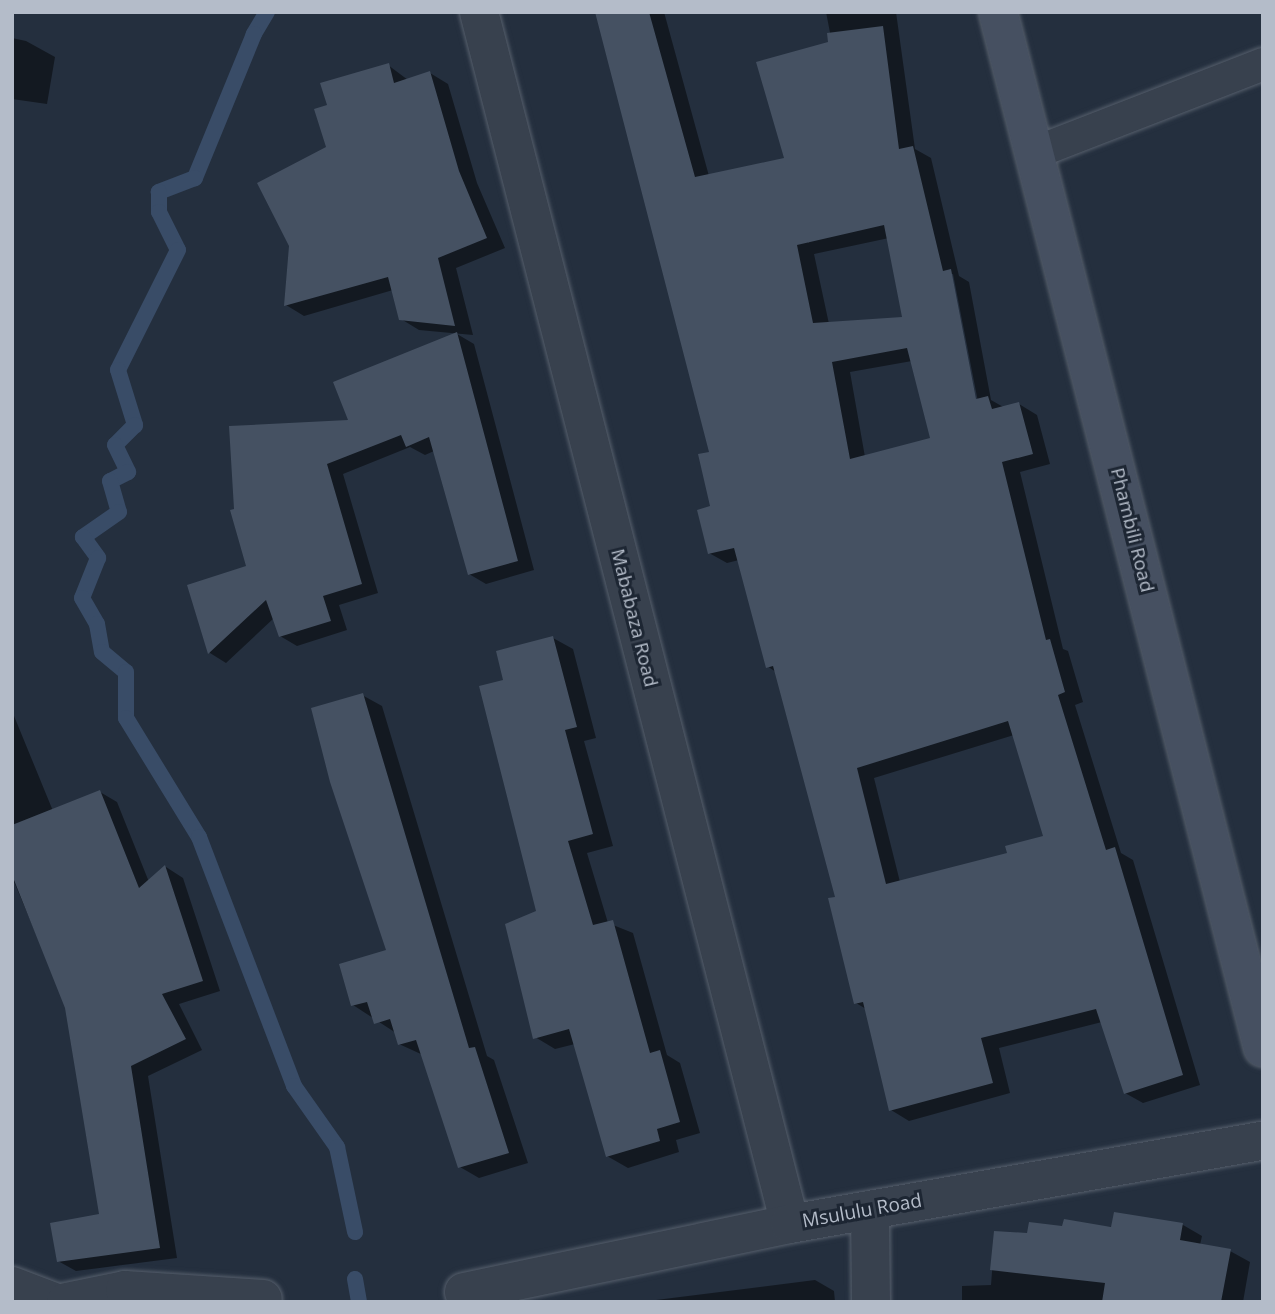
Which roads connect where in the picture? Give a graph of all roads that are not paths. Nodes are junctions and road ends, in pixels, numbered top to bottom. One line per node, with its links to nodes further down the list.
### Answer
1 (479, 12): 8 (street, Mababaza Road)
2 (998, 12): 4 (street, Phambili Road)
3 (1263, 64): 4 (lane)
4 (1034, 153): 5 (street, Phambili Road)
5 (1263, 1048)
6 (1263, 1141): 7 (street, Msululu Road)
7 (870, 1210): 8 (street, Msululu Road); 14 (street)
8 (790, 1224): 10 (street, Msululu Road)
9 (12, 1286): 12 (street)
10 (464, 1292)
11 (263, 1299): 13 (street)
12 (54, 1302)
13 (66, 1302)
14 (871, 1302)

